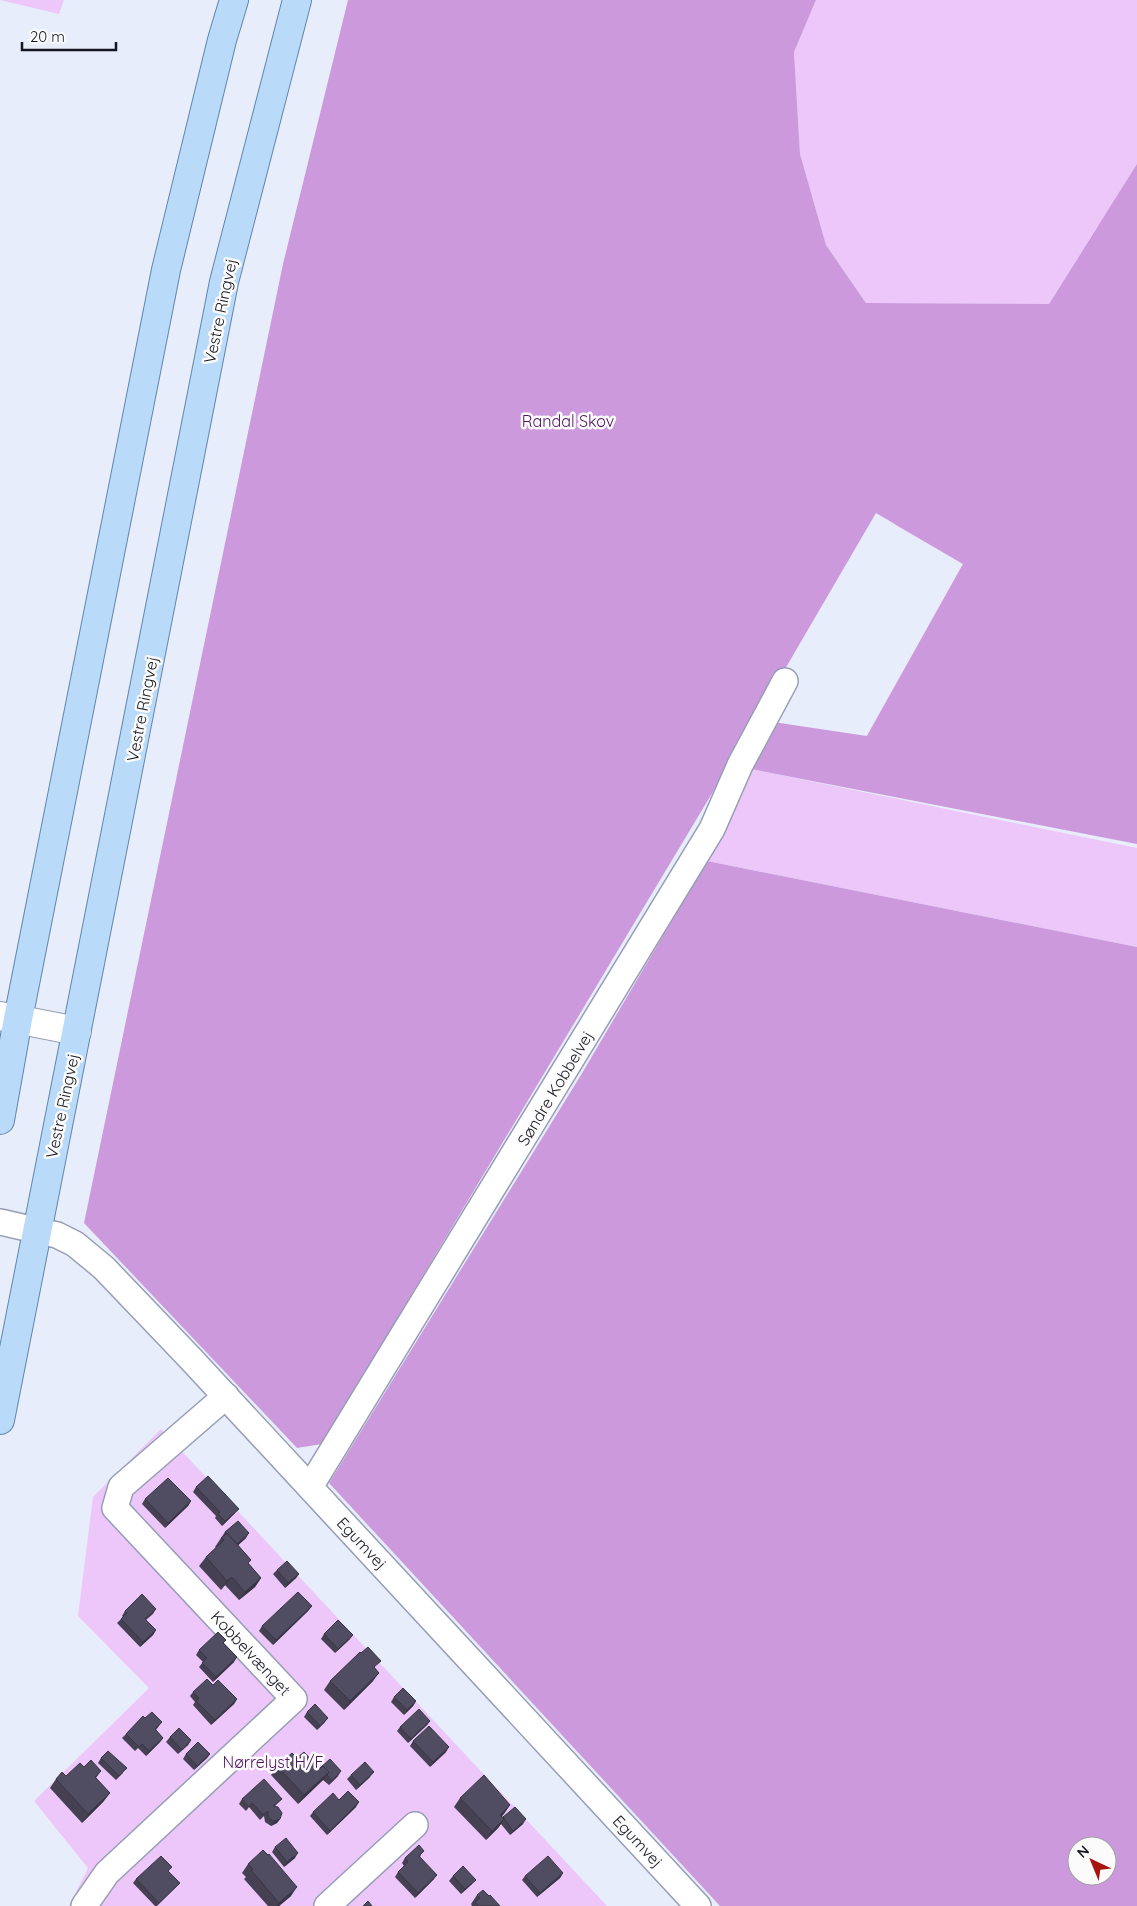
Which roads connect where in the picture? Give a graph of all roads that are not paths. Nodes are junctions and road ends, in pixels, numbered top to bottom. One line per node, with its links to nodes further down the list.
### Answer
1 (234, 0): 4 (main road)
2 (296, 0): 5 (main road, Vestre Ringvej)
3 (785, 681): 11 (street, Søndre Kobbelvej)
4 (9, 1017): 5 (street); 6 (main road)
5 (78, 1031): 8 (main road, Vestre Ringvej)
6 (0, 1120)
7 (0, 1222): 8 (street, Egumvej)
8 (37, 1229): 9 (street, Egumvej); 10 (main road, Vestre Ringvej)
9 (226, 1396): 11 (street, Egumvej); 13 (street, Kobbelvænget)
10 (0, 1420)
11 (310, 1487): 15 (street, Egumvej)
12 (415, 1825): 14 (street)
13 (84, 1906)
14 (327, 1906)
15 (698, 1906)

